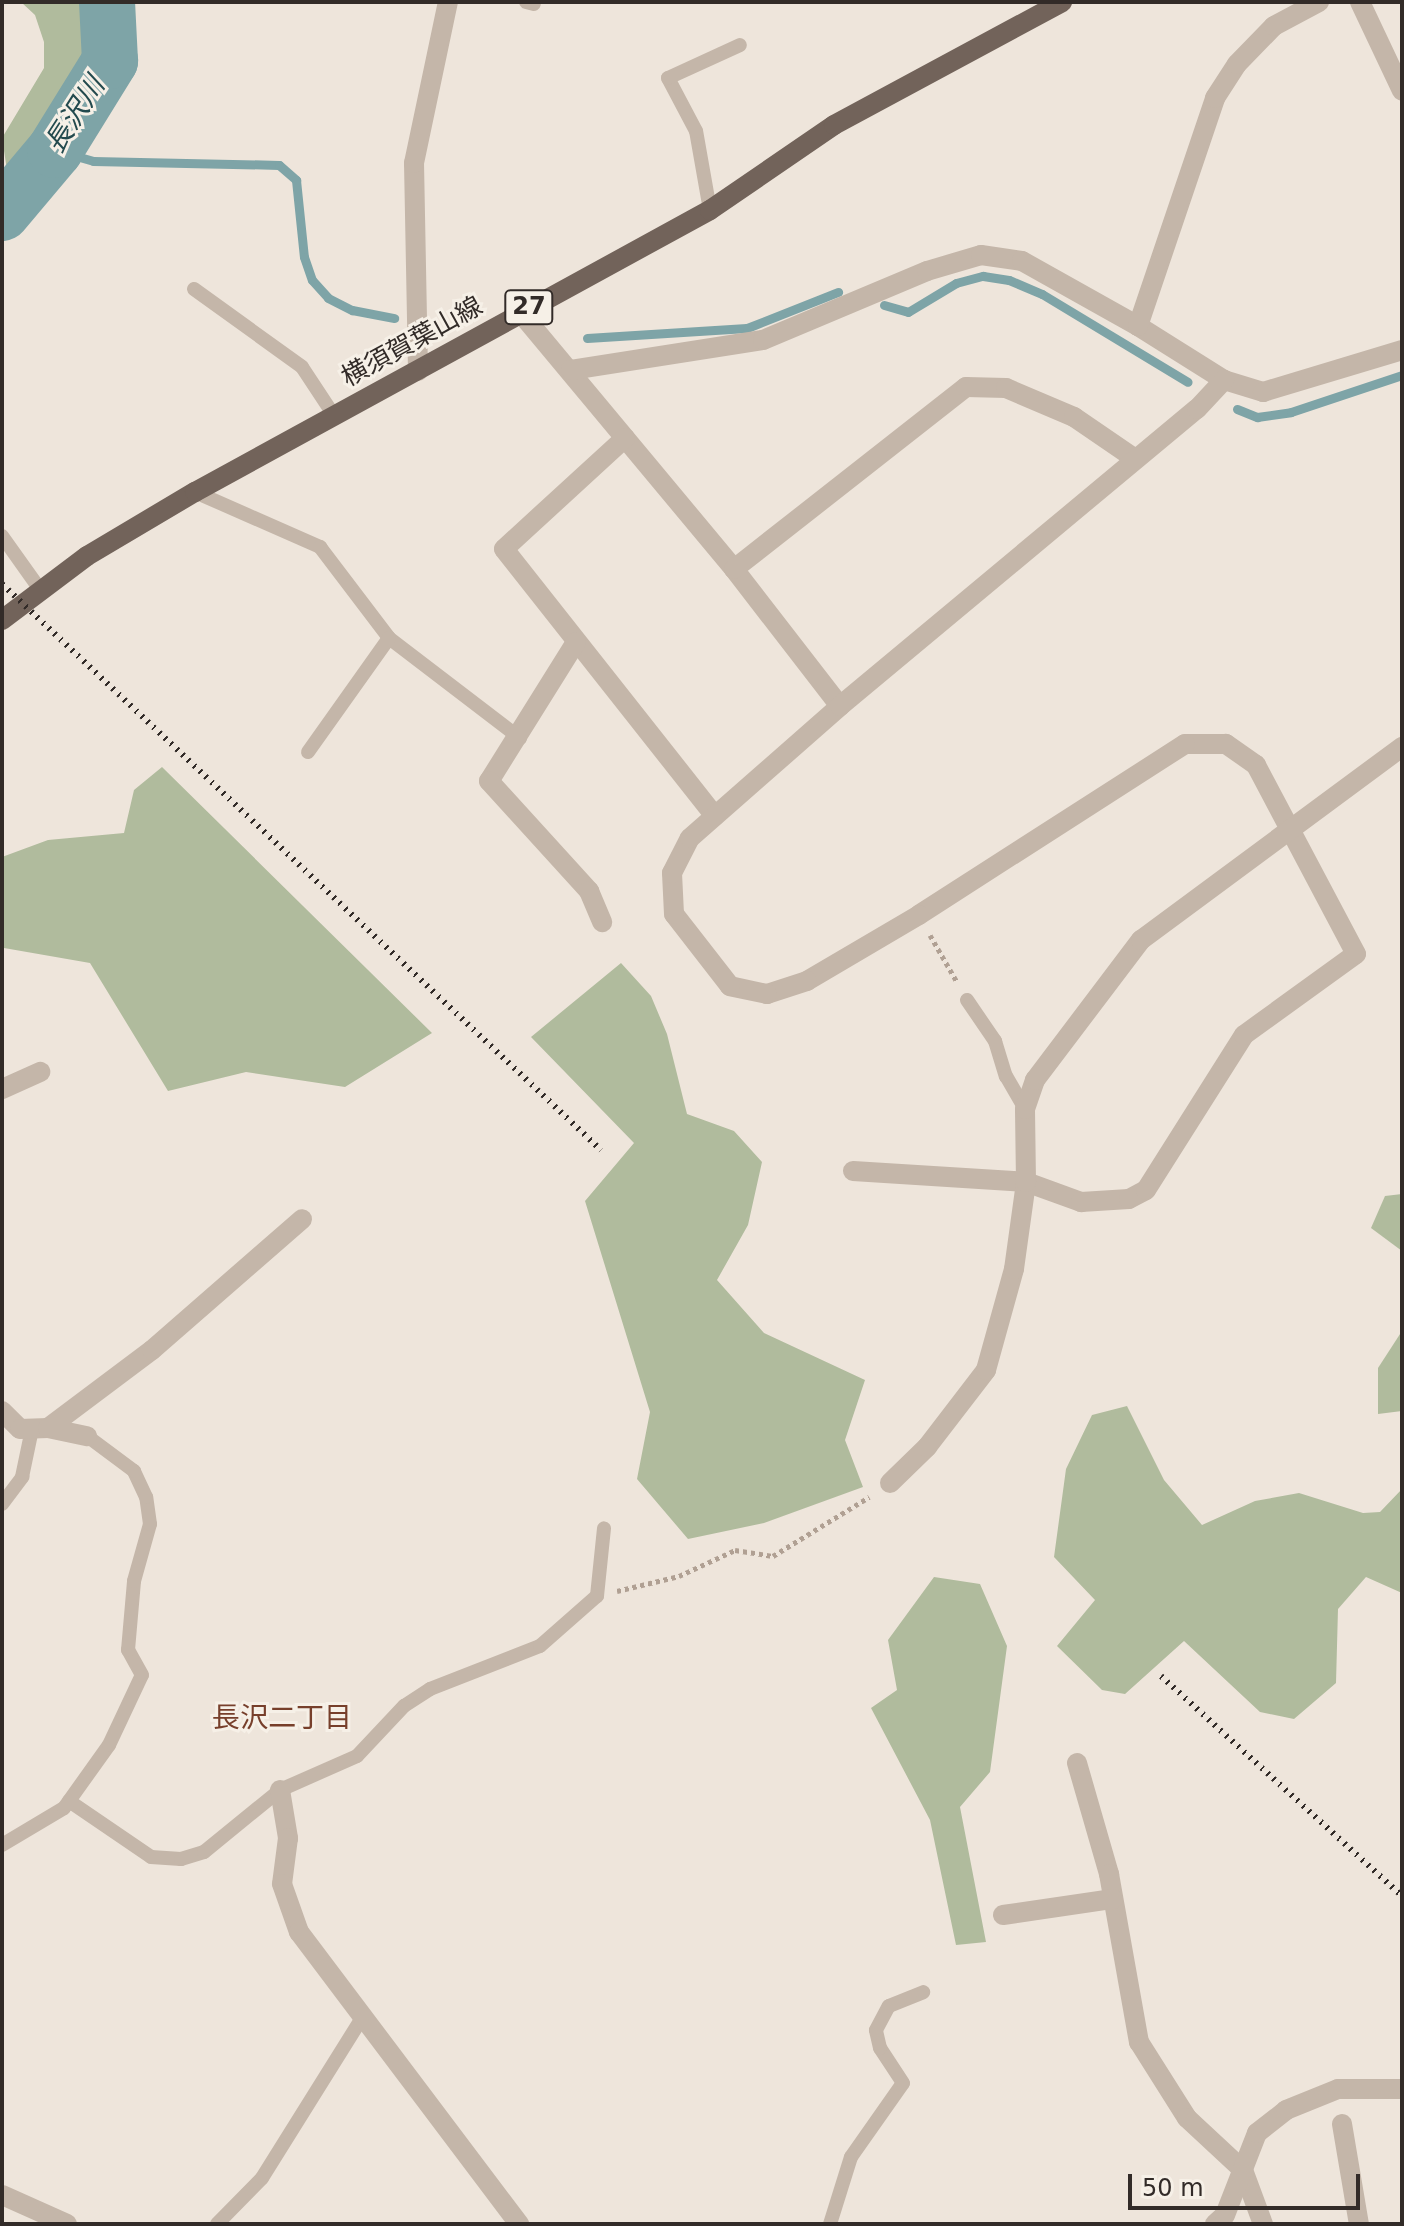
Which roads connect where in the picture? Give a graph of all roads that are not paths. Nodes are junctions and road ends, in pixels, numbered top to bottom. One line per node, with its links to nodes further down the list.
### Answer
1 (448, 2): 13 (street)
2 (1062, 2): 7 (main road, 横須賀葉山線 / 27)
3 (1319, 2): 10 (street)
4 (1360, 2): 6 (street)
5 (740, 45): 7 (lane)
6 (1402, 91)
7 (710, 210): 9 (main road, 横須賀葉山線 / 27)
8 (194, 289): 15 (lane)
9 (520, 312): 12 (street); 13 (main road, 横須賀葉山線 / 27)
10 (1138, 326): 12 (street); 14 (street)
11 (1402, 350): 14 (street)
12 (571, 370): 16 (street)
13 (418, 371): 15 (main road, 横須賀葉山線 / 27)
14 (1224, 380): 17 (street)
15 (333, 414): 18 (main road, 横須賀葉山線 / 27)
16 (625, 438): 20 (street); 24 (street)
17 (1134, 458): 20 (street); 25 (street)
18 (195, 492): 21 (main road, 横須賀葉山線 / 27); 23 (lane)
19 (2, 536): 21 (lane)
20 (734, 569): 25 (street)
21 (39, 588): 22 (main road, 横須賀葉山線 / 27)
22 (2, 620)
23 (389, 638): 26 (lane); 28 (lane)
24 (576, 642): 26 (street); 29 (street)
25 (840, 706): 29 (street)
26 (520, 738): 31 (street)
27 (1402, 747): 30 (street)
28 (308, 752)
29 (715, 816): 30 (street)
30 (1292, 830): 35 (street); 37 (street)
31 (602, 922)
32 (967, 1000): 35 (lane)
33 (40, 1072): 34 (street)
34 (2, 1089)
35 (1025, 1109): 37 (street)
36 (853, 1171): 37 (street)
37 (1026, 1182): 42 (street)
38 (302, 1219): 40 (street)
39 (2, 1411): 40 (street)
40 (40, 1428): 41 (street); 43 (lane)
41 (87, 1436): 47 (lane)
42 (890, 1483)
43 (2, 1504)
44 (604, 1528): 46 (lane)
45 (1077, 1763): 49 (street)
46 (280, 1790): 47 (lane); 52 (street)
47 (69, 1801): 48 (lane)
48 (2, 1845)
49 (1113, 1899): 50 (street); 55 (street)
50 (1003, 1915)
51 (923, 1992): 60 (lane)
52 (364, 2015): 58 (lane); 59 (street)
53 (1402, 2089): 55 (street)
54 (1342, 2124): 63 (street)
55 (1243, 2170): 61 (street); 62 (street)
56 (2, 2195): 57 (street)
57 (67, 2224)
58 (217, 2224)
59 (519, 2224)
60 (830, 2224)
61 (1215, 2224)
62 (1263, 2224)
63 (1359, 2224)

